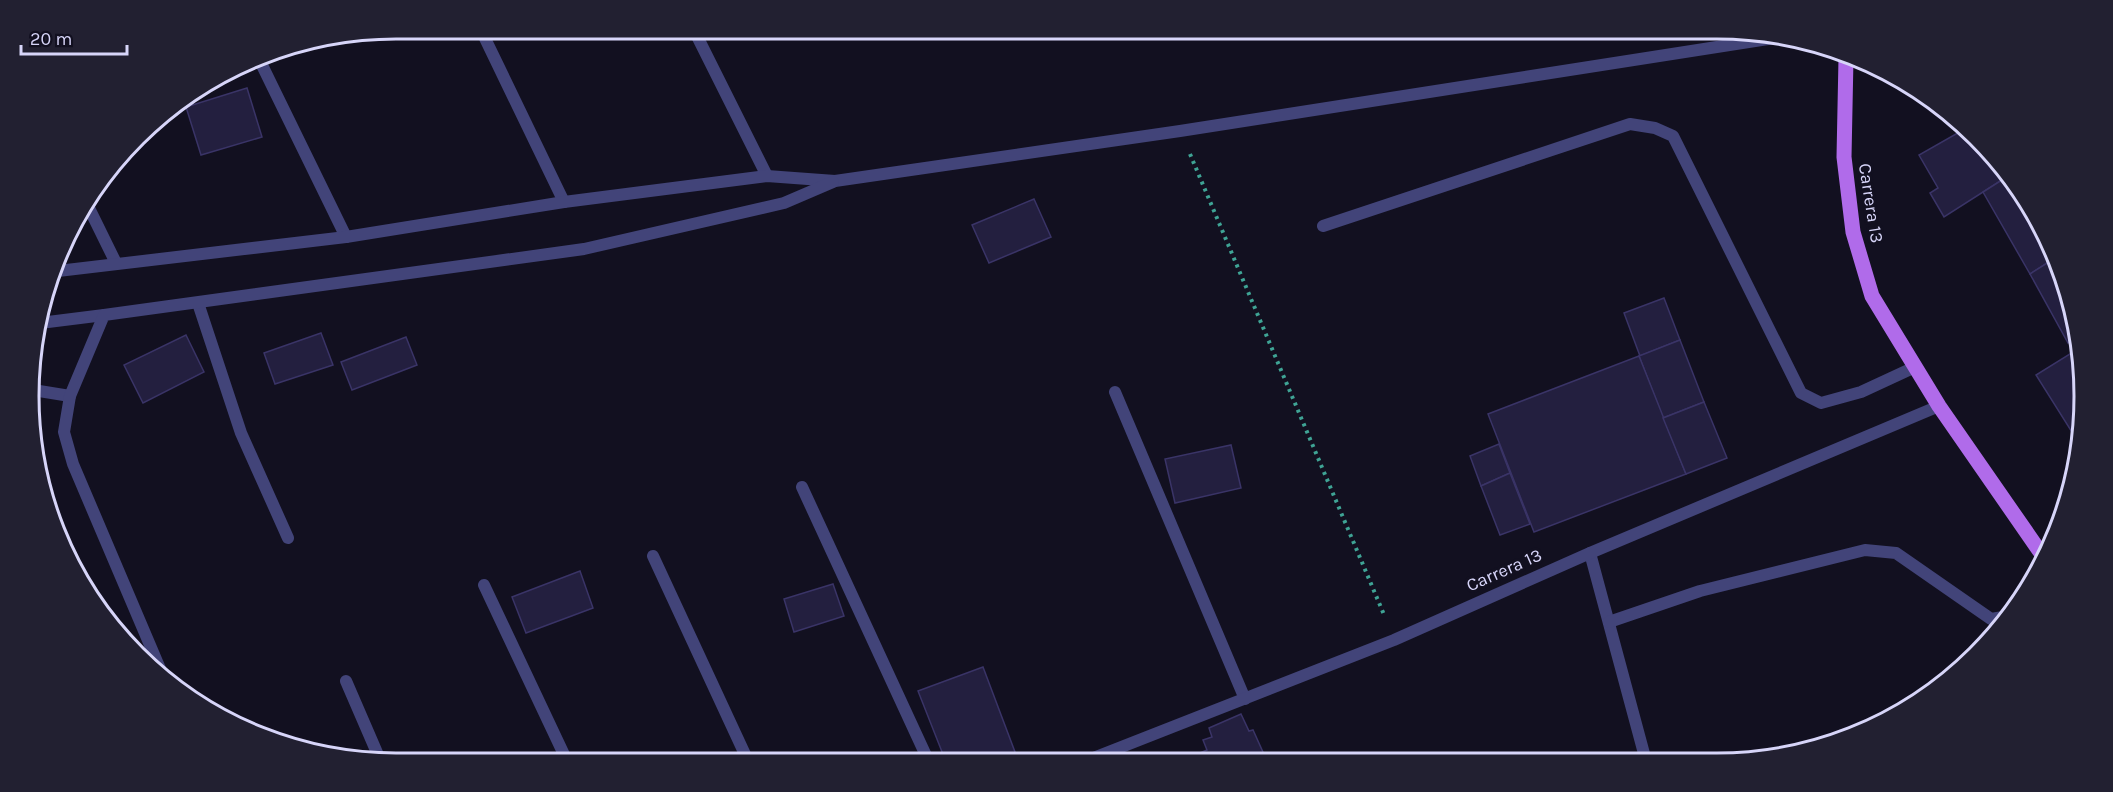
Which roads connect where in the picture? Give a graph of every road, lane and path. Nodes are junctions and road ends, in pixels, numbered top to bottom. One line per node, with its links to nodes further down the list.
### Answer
1 (485, 39): 9 (street)
2 (700, 39): 7 (street)
3 (1754, 41): 6 (street)
4 (1846, 63): 18 (main road, Carrera 13)
5 (262, 65): 12 (street)
6 (1180, 131): 8 (street); 31 (path)
7 (766, 176): 8 (street); 9 (street)
8 (835, 181): 15 (street)
9 (564, 202): 12 (street)
10 (91, 211): 13 (street)
11 (1323, 226): 18 (street)
12 (346, 237): 13 (street)
13 (116, 263): 14 (street)
14 (62, 270)
15 (198, 303): 16 (street); 24 (street)
16 (104, 315): 17 (street); 21 (street)
17 (47, 323)
18 (1915, 367): 22 (main road, Carrera 13)
19 (39, 391): 21 (street)
20 (1115, 392): 34 (street)
21 (70, 396): 32 (street)
22 (1939, 406): 25 (main road, Carrera 13); 26 (street, Carrera 13)
23 (802, 487): 38 (street)
24 (288, 538)
25 (2039, 550)
26 (1590, 553): 30 (street); 31 (street, Carrera 13)
27 (653, 556): 37 (street)
28 (483, 585): 36 (street)
29 (1996, 618): 30 (street)
30 (1609, 622): 40 (street)
31 (1394, 640): 34 (street, Carrera 13)
32 (156, 659)
33 (346, 681): 35 (street)
34 (1245, 699): 39 (street, Carrera 13)
35 (377, 752)
36 (563, 753)
37 (744, 753)
38 (925, 753)
39 (1106, 753)
40 (1644, 753)

